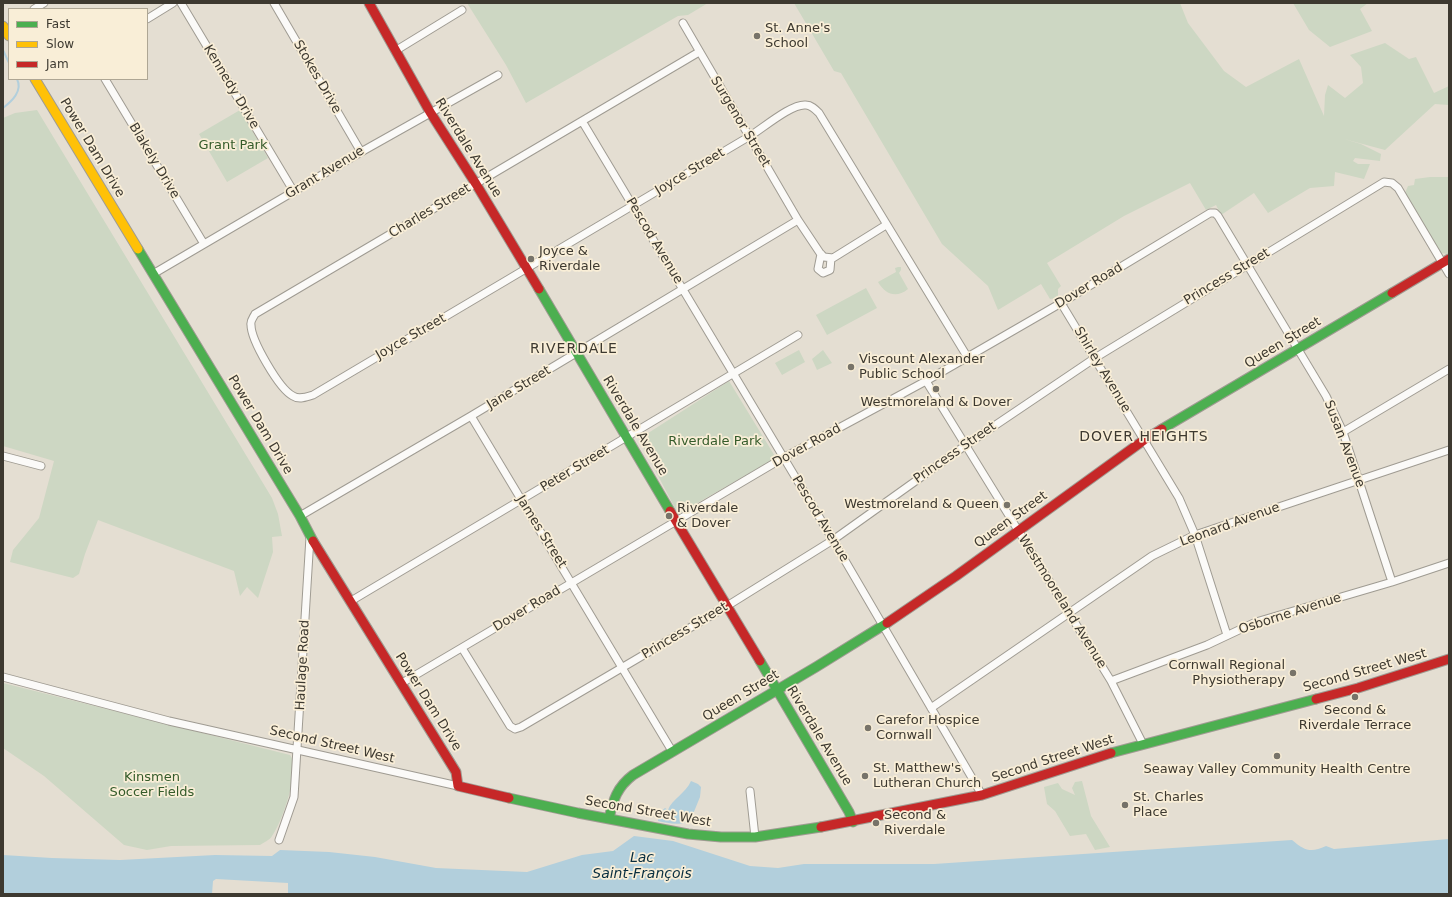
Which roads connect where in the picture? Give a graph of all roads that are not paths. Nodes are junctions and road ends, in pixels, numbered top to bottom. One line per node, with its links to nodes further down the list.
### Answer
1 (173, 3): 6 (street)
2 (181, 3): 18 (street, Kennedy Drive)
3 (274, 3): 16 (street, Stokes Drive)
4 (369, 3): 8 (street, Riverdale Avenue)
5 (462, 10): 8 (street)
6 (148, 18)
7 (682, 23): 9 (street, Surgenor Street)
8 (395, 51): 13 (street, Riverdale Avenue)
9 (699, 52): 14 (street, Charles Street); 15 (street, Surgenor Street)
10 (498, 75): 13 (street, Grant Avenue)
11 (36, 80): 29 (street, Power Dam Drive)
12 (106, 80): 23 (street, Blakely Drive)
13 (430, 112): 16 (street, Grant Avenue); 17 (street, Riverdale Avenue)
14 (582, 121): 17 (street, Charles Street); 19 (street, Pescod Avenue)
15 (750, 136): 19 (street, Joyce Street); 21 (street, Surgenor Street); 22 (street, Joyce Street)
16 (361, 152): 18 (street, Grant Avenue)
17 (476, 184): 28 (street, Riverdale Avenue); 41 (street, Charles Street)
18 (294, 192): 23 (street, Grant Avenue)
19 (633, 205): 28 (street, Joyce Street); 31 (street, Pescod Avenue)
20 (1215, 213): 27 (street, Susan Avenue); 32 (street, Dover Road)
21 (798, 220): 24 (street, Surgenor Street); 31 (street, Jane Street)
22 (886, 225): 25 (street); 36 (street, Joyce Street)
23 (204, 244): 29 (street, Grant Avenue)
24 (821, 254): 25 (street); 25 (street)
25 (831, 258)
26 (1446, 261): 27 (street, Princess Street); 30 (street); 34 (street, Queen Street)
27 (1248, 264): 34 (street, Susan Avenue); 37 (street, Princess Street)
28 (526, 269): 35 (street, Riverdale Avenue); 41 (street, Joyce Street)
29 (153, 274): 53 (street, Power Dam Drive)
30 (1449, 274)
31 (683, 290): 35 (street, Jane Street); 39 (street, Pescod Avenue)
32 (1061, 304): 36 (street, Dover Road); 37 (street, Shirley Avenue)
33 (798, 335): 39 (street, Peter Street)
34 (1299, 349): 43 (street, Susan Avenue); 45 (street, Queen Street)
35 (577, 353): 42 (street, Jane Street); 44 (street, Riverdale Avenue)
36 (968, 358): 40 (street, Dover Road)
37 (1095, 358): 45 (street, Shirley Avenue); 46 (street, Princess Street)
38 (1449, 369): 43 (street)
39 (733, 373): 44 (street, Peter Street); 49 (street, Pescod Avenue)
40 (926, 381): 46 (street, Westmooreland Avenue); 49 (street, Dover Road)
41 (313, 395)
42 (471, 416): 52 (street, James Street); 53 (street, Jane Street)
43 (1343, 432): 51 (street, Susan Avenue)
44 (627, 438): 52 (street, Peter Street); 54 (street, Riverdale Avenue)
45 (1144, 440): 55 (street, Queen Street); 56 (street, Shirley Avenue)
46 (966, 445): 55 (street, Westmooreland Avenue); 58 (street, Princess Street)
47 (1449, 450): 51 (street, Leonard Avenue)
48 (3, 456): 50 (street)
49 (783, 458): 54 (street, Dover Road); 58 (street, Pescod Avenue)
50 (41, 466)
51 (1359, 480): 56 (street, Leonard Avenue); 60 (street, Susan Avenue)
52 (521, 501): 61 (street, James Street); 62 (street, Peter Street)
53 (300, 516): 57 (street, Power Dam Drive)
54 (677, 522): 61 (street, Dover Road); 63 (street, Riverdale Avenue)
55 (1017, 530): 64 (street, Westmooreland Avenue); 65 (street, Queen Street)
56 (1195, 535): 64 (street, Leonard Avenue); 66 (street, Shirley Avenue)
57 (310, 536): 62 (street, Power Dam Drive); 76 (street, Haulage Road)
58 (833, 540): 63 (street, Princess Street); 65 (street, Pescod Avenue)
59 (1449, 563): 60 (street, Osborne Avenue)
60 (1392, 582): 66 (street, Osborne Avenue)
61 (572, 583): 67 (street, Dover Road); 69 (street, James Street)
62 (351, 601): 72 (street, Power Dam Drive)
63 (727, 606): 69 (street, Princess Street); 73 (street, Riverdale Avenue)
64 (1069, 613): 71 (street, Westmooreland Avenue); 74 (street, Leonard Avenue)
65 (882, 626): 73 (street, Queen Street); 74 (street, Pescod Avenue)
66 (1227, 635): 71 (street, Osborne Avenue)
67 (462, 648): 69 (street, Princess Street); 72 (street, Dover Road)
68 (1449, 659): 75 (street, Second Street West)
69 (623, 668): 77 (street, James Street)
70 (3, 678): 76 (street, Second Street West)
71 (1111, 681): 75 (street, Westmooreland Avenue)
72 (402, 684): 78 (street, Power Dam Drive)
73 (777, 690): 77 (street, Queen Street); 82 (street, Riverdale Avenue)
74 (932, 708): 80 (street, Pescod Avenue)
75 (1143, 744): 80 (street, Second Street West)
76 (298, 751): 78 (street, Second Street West); 84 (street, Haulage Road)
77 (672, 752): 81 (street, Queen Street)
78 (458, 786): 81 (street, Second Street West)
79 (750, 791): 83 (street)
80 (982, 795): 82 (street, Second Street West)
81 (609, 819): 83 (street, Second Street West)
82 (853, 822): 83 (street, Second Street West)
83 (755, 837)
84 (279, 840)

